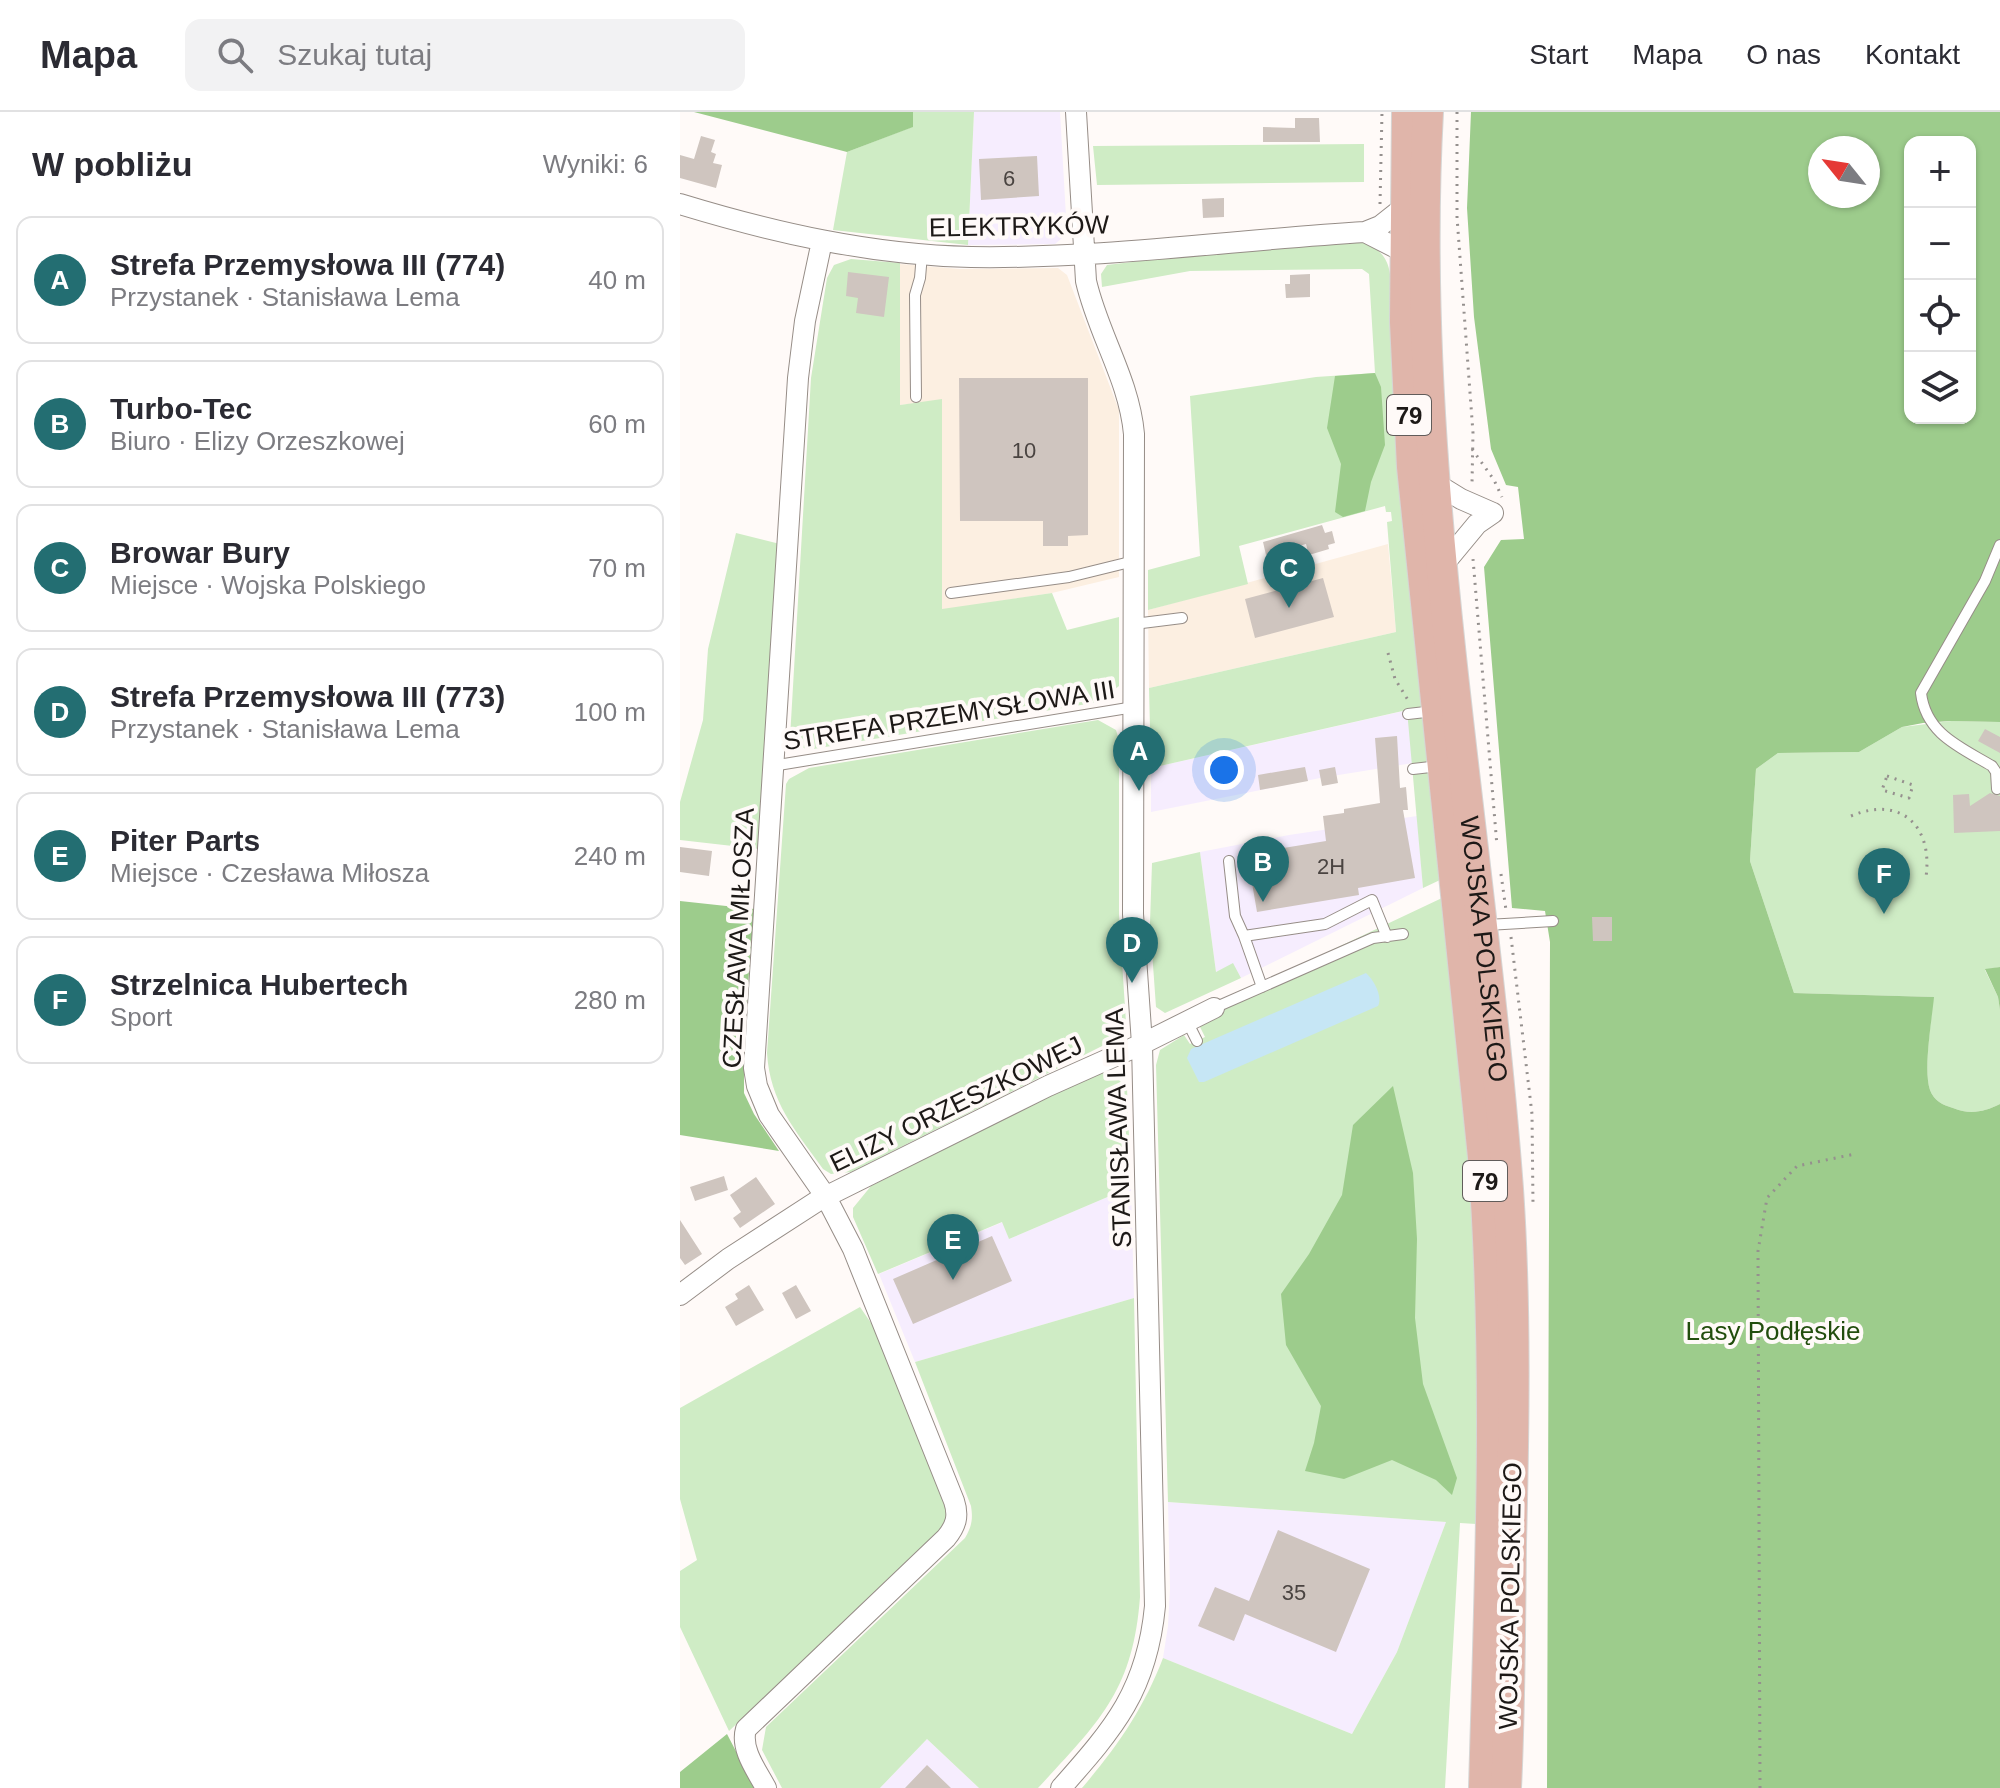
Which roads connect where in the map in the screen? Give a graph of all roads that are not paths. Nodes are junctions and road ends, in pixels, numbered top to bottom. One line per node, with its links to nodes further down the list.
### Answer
1 (1076, 112): 10 (street, STANISŁAWA LEMA)
2 (1407, 112): 5 (main road, WOJSKA POLSKIEGO / 79)
3 (1428, 112): 12 (main road, WOJSKA POLSKIEGO / 79)
4 (680, 204): 7 (street, ELEKTRYKÓW)
5 (1392, 206): 6 (street, ELEKTRYKÓW); 8 (main road, WOJSKA POLSKIEGO / 79)
6 (1365, 232): 8 (street); 10 (street, ELEKTRYKÓW)
7 (822, 241): 9 (street, ELEKTRYKÓW); 20 (street, CZESŁAWA MIŁOSZA)
8 (1404, 252): 37 (main road, WOJSKA POLSKIEGO / 79)
9 (922, 254): 10 (street, ELEKTRYKÓW); 11 (lane)
10 (1084, 254): 14 (street, STANISŁAWA LEMA)
11 (916, 397)
12 (1435, 483): 15 (main road, WOJSKA POLSKIEGO / 79); 15 (street)
13 (2000, 545): 21 (lane)
14 (1135, 560): 16 (lane); 18 (street, STANISŁAWA LEMA)
15 (1443, 565): 24 (main road, WOJSKA POLSKIEGO / 79)
16 (951, 593)
17 (1182, 618): 18 (lane)
18 (1134, 624): 19 (street, STANISŁAWA LEMA)
19 (1134, 707): 20 (lane, STREFA PRZEMYSŁOWA III); 32 (street, STANISŁAWA LEMA)
20 (772, 766): 33 (street, CZESŁAWA MIŁOSZA)
21 (1997, 789)
22 (1229, 861): 26 (lane)
23 (1553, 921): 24 (lane)
24 (1480, 925): 38 (main road, WOJSKA POLSKIEGO / 79)
25 (1403, 934): 27 (lane, ELIZY ORZESZKOWEJ)
26 (1244, 936): 27 (lane); 28 (lane)
27 (1387, 937): 28 (lane, ELIZY ORZESZKOWEJ)
28 (1262, 987): 29 (lane, ELIZY ORZESZKOWEJ)
29 (1214, 1008): 30 (street, ELIZY ORZESZKOWEJ)
30 (1187, 1021): 31 (lane); 32 (street, ELIZY ORZESZKOWEJ)
31 (1197, 1041)
32 (1142, 1044): 33 (street, ELIZY ORZESZKOWEJ); 36 (street, STANISŁAWA LEMA)
33 (826, 1197): 34 (street, ELIZY ORZESZKOWEJ); 35 (street, CZESŁAWA MIŁOSZA)
34 (680, 1295)
35 (766, 1788)
36 (1061, 1788)
37 (1484, 1788)
38 (1506, 1788)

